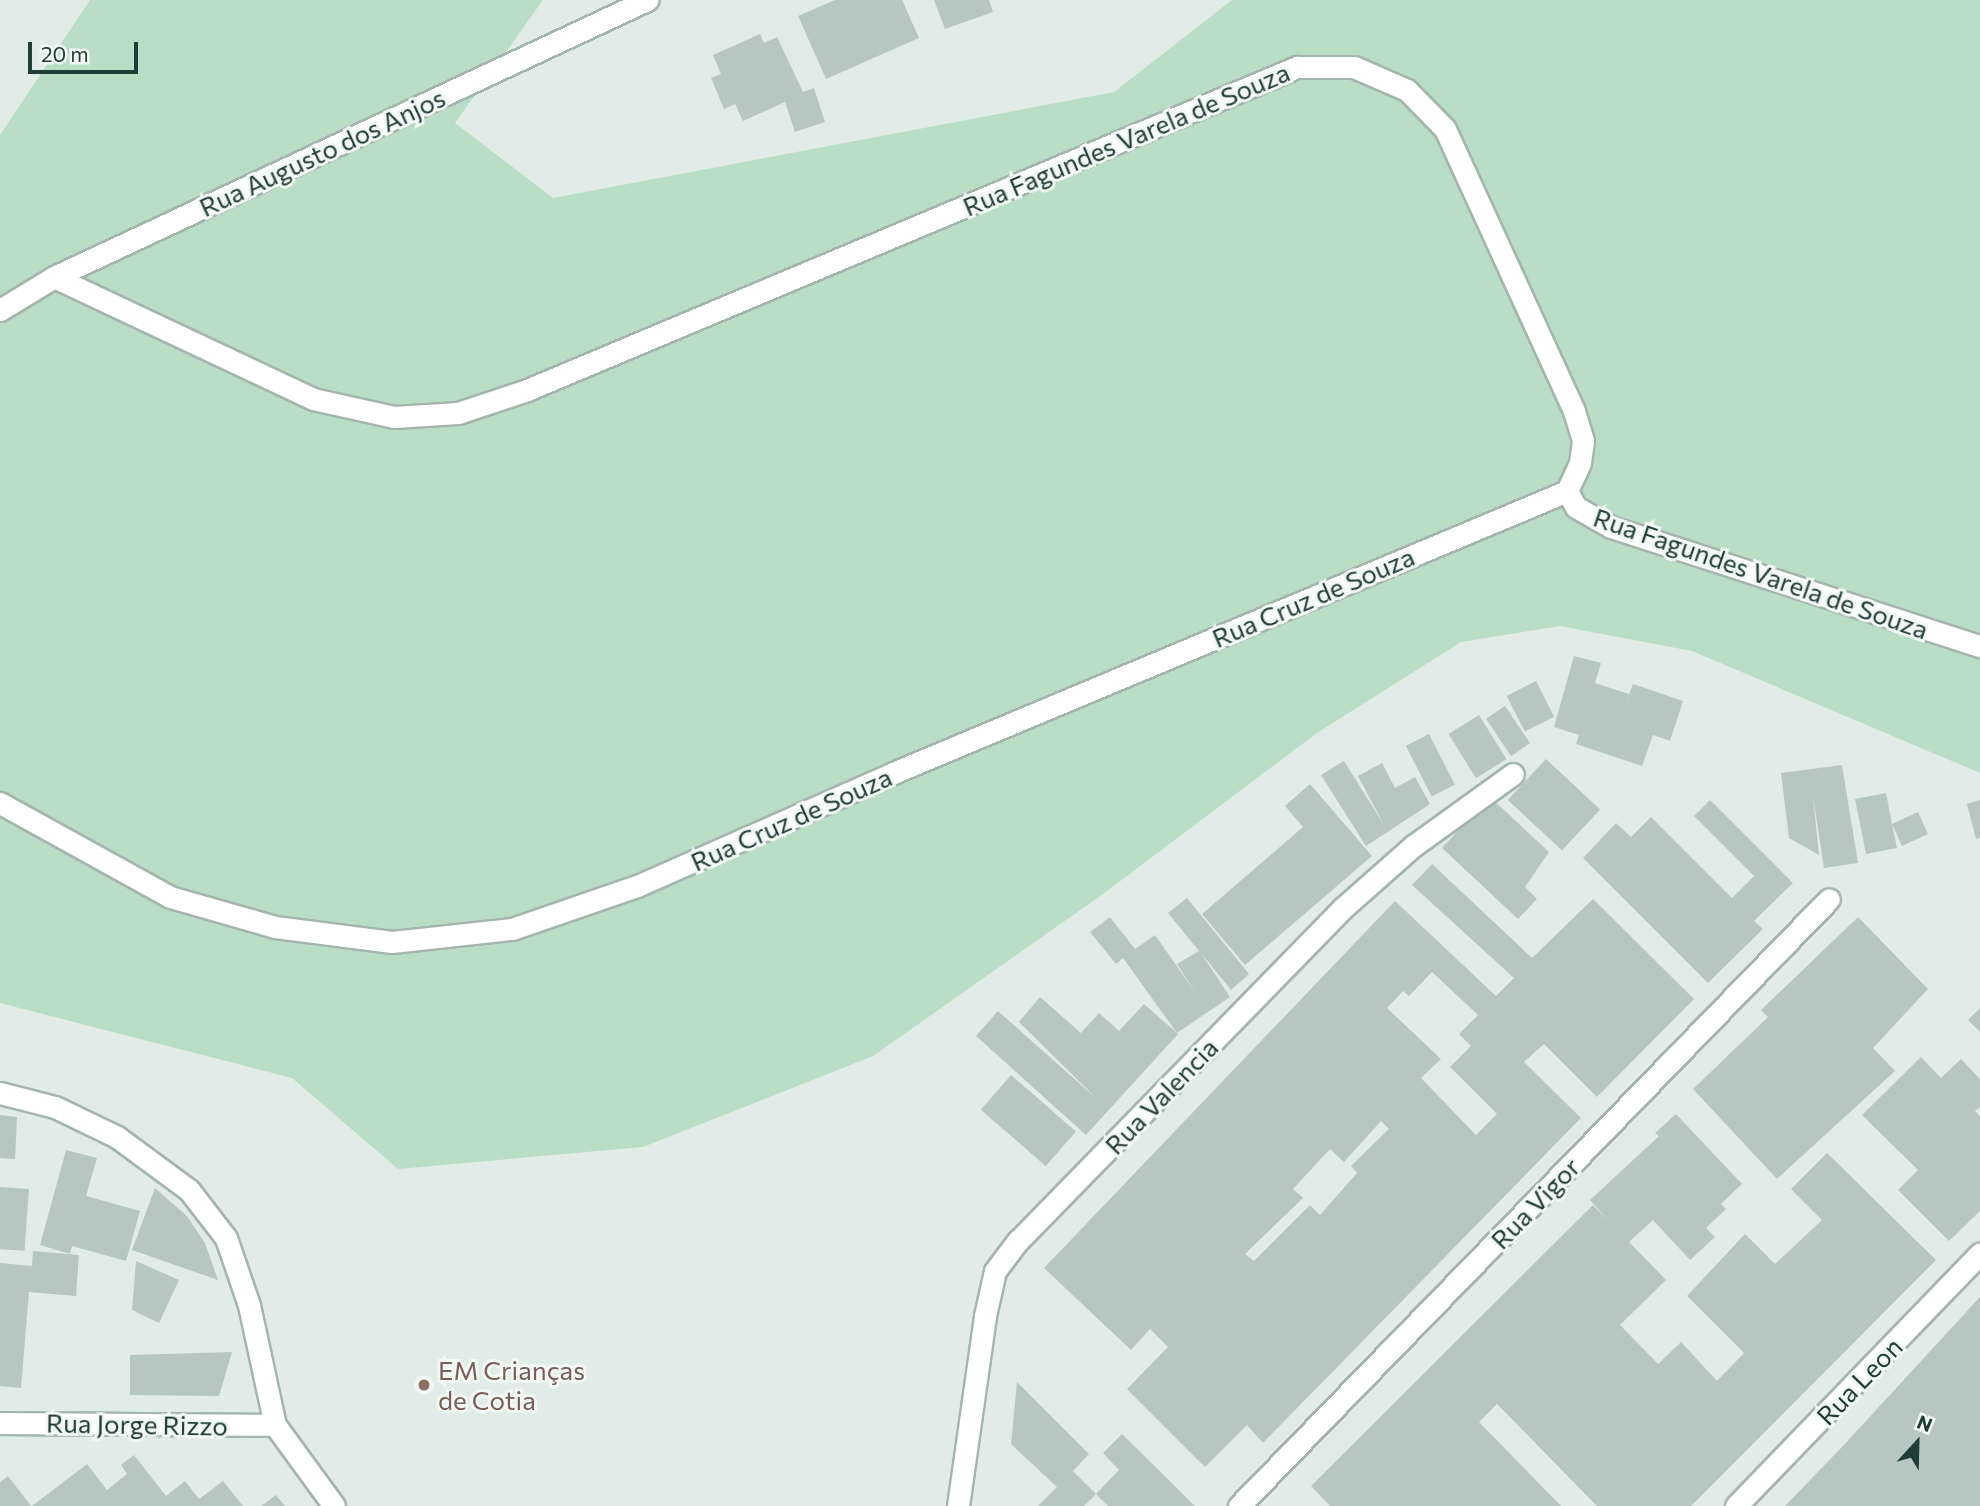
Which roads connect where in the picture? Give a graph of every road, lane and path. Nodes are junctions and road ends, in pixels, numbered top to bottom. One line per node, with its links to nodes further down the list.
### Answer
1 (647, 0): 2 (street, Rua Augusto dos Anjos)
2 (54, 277): 3 (street, Rua Augusto dos Anjos); 4 (street, Rua Fagundes Varela de Souza)
3 (0, 310)
4 (1567, 491): 5 (street, Rua Fagundes Varela de Souza); 7 (street, Rua Cruz de Souza)
5 (1980, 646)
6 (1513, 774): 14 (street, Rua Valencia)
7 (0, 803)
8 (1829, 899): 15 (street, Rua Vigor)
9 (0, 1093): 12 (street)
10 (1980, 1253): 16 (street, Rua Leon)
11 (0, 1423): 12 (street, Rua Jorge Rizzo)
12 (275, 1425): 13 (street)
13 (334, 1506)
14 (958, 1506)
15 (1239, 1506)
16 (1736, 1506)

